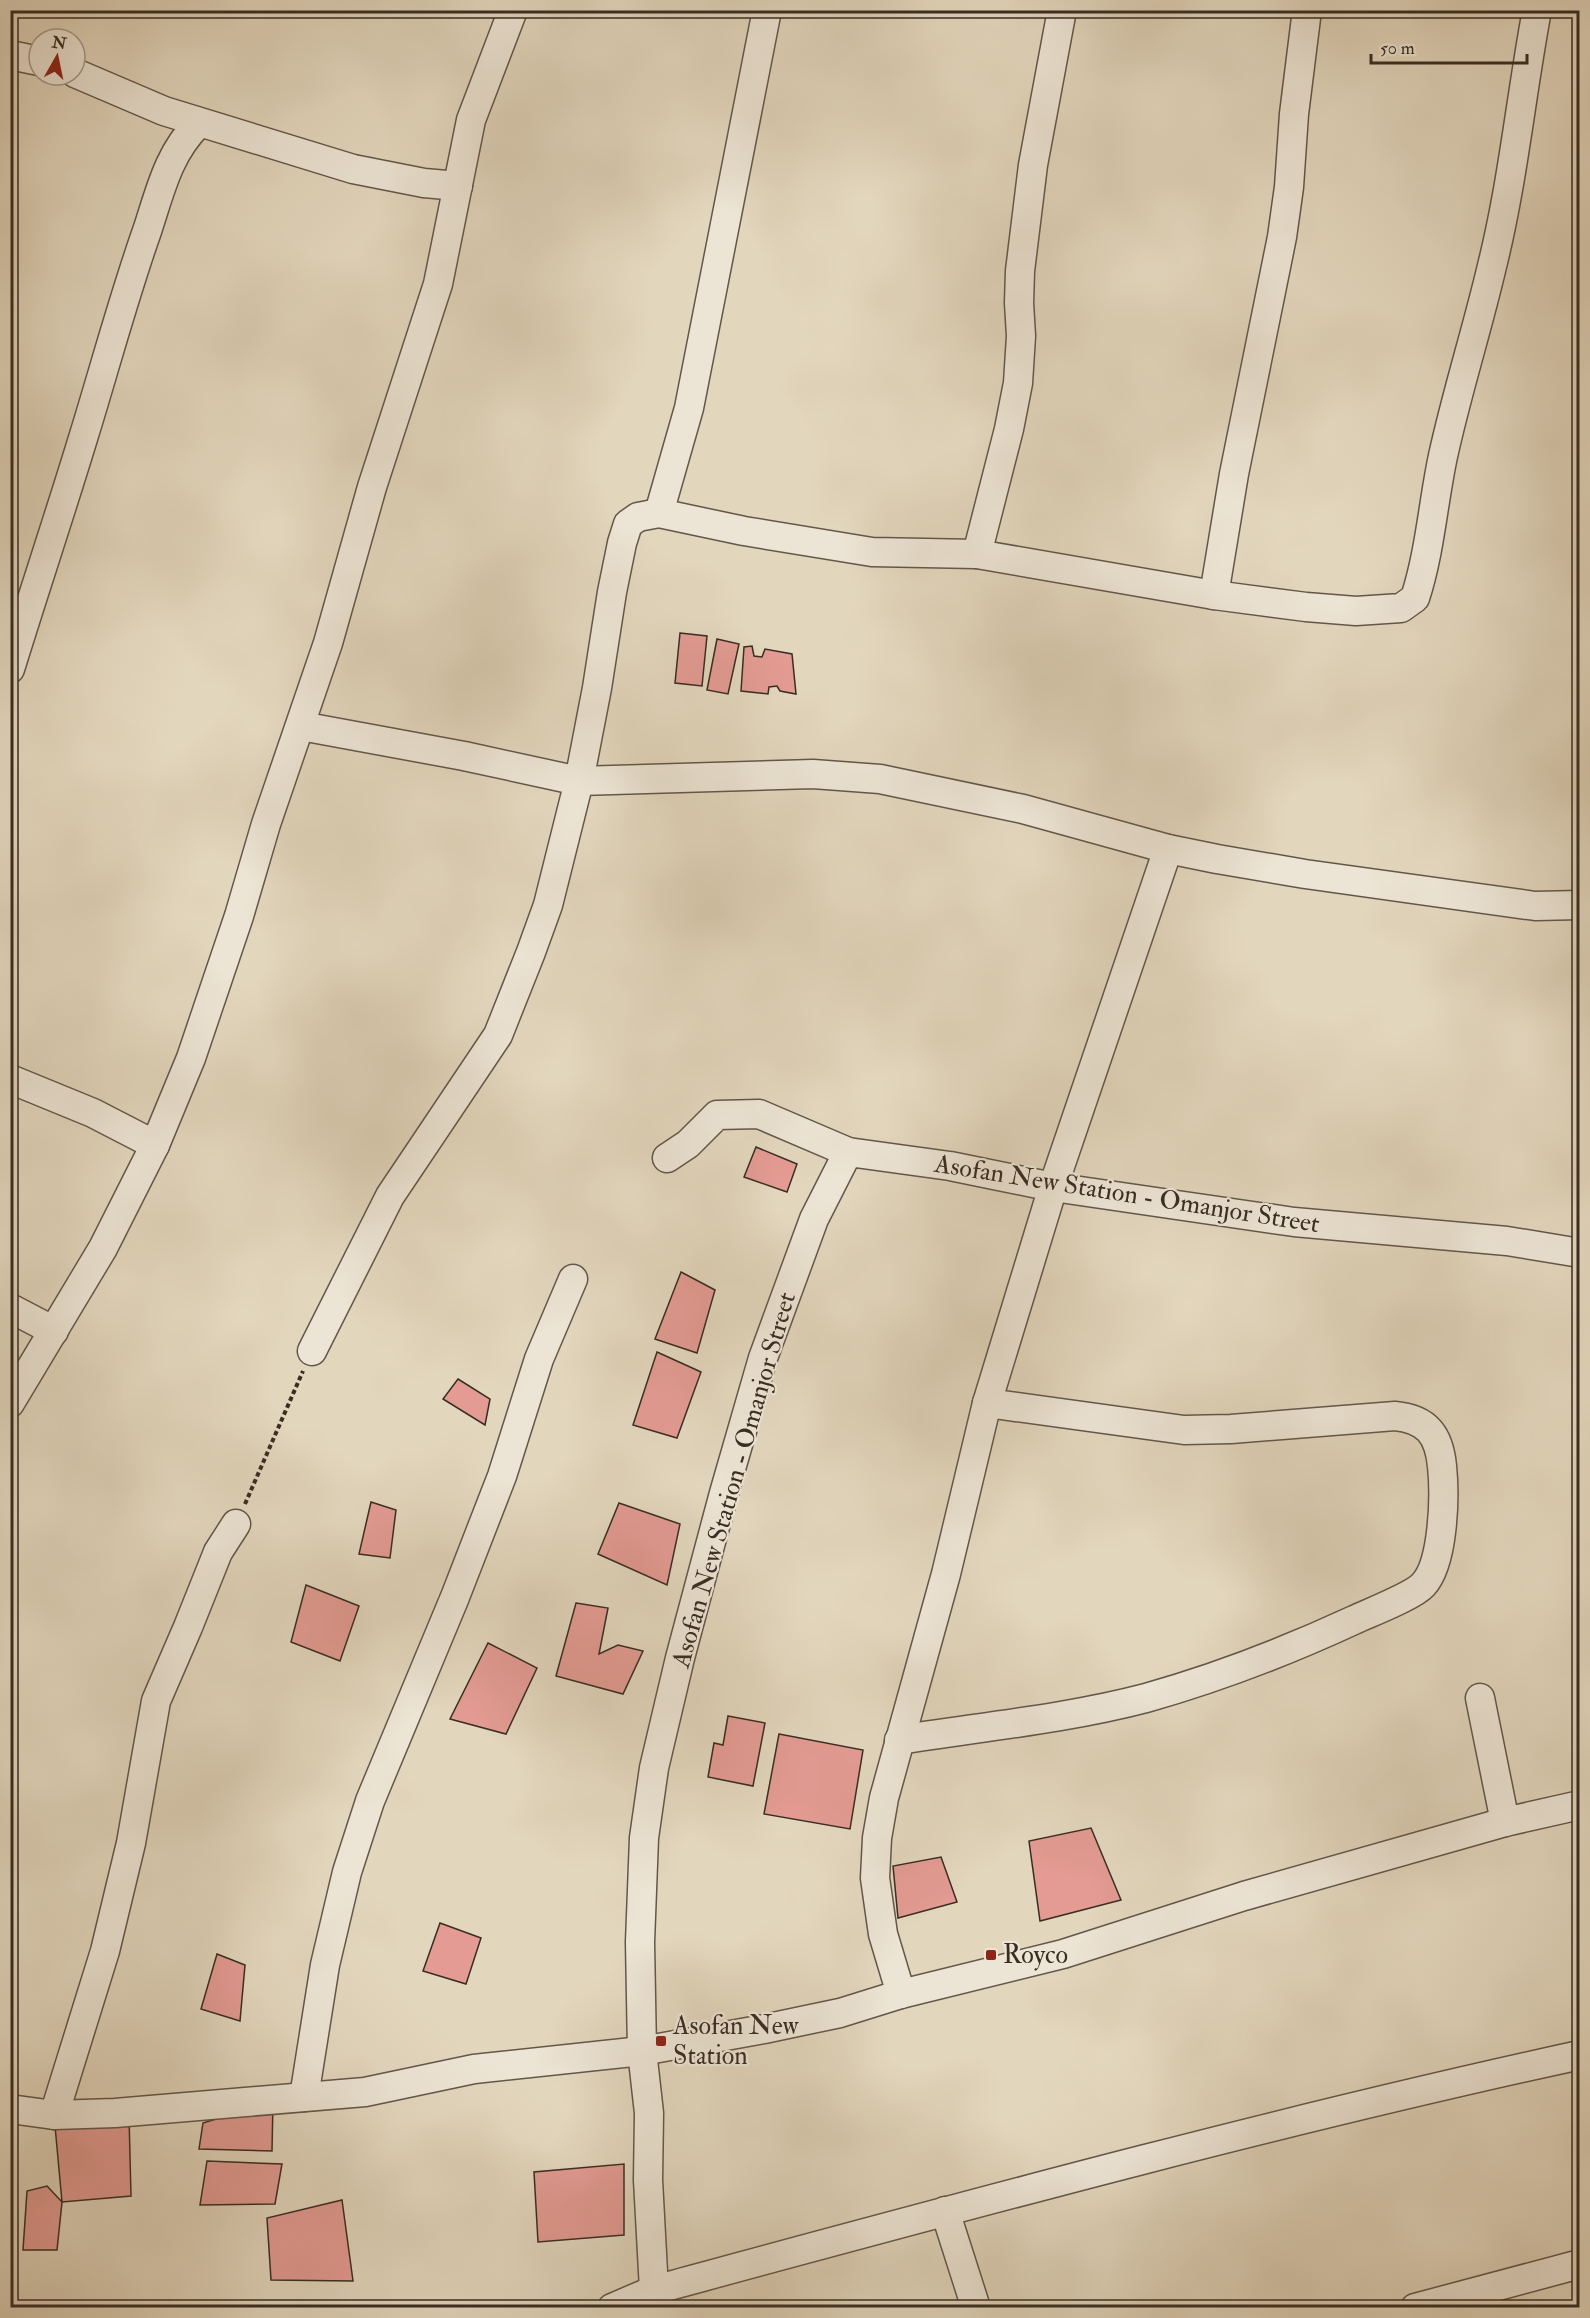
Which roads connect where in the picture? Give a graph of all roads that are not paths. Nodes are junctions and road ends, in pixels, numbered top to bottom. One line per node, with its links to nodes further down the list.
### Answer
1 (513, 10): 10 (street)
2 (767, 10): 11 (street)
3 (1062, 10): 12 (street)
4 (1307, 10): 13 (street)
5 (1537, 10): 13 (street)
6 (10, 55): 7 (street)
7 (27, 59)
8 (87, 78): 9 (street)
9 (199, 123): 10 (street); 14 (street)
10 (458, 186): 15 (street)
11 (659, 513): 12 (street); 16 (street)
12 (977, 554): 13 (street)
13 (1214, 595)
14 (10, 669)
15 (301, 726): 16 (street); 20 (street)
16 (579, 781): 17 (street); 28 (street)
17 (1168, 849): 18 (street); 23 (street)
18 (1580, 905)
19 (10, 1079): 20 (street)
20 (155, 1144): 27 (street)
21 (848, 1152): 22 (street); 23 (street, Asofan New Station - Omanjor Street); 37 (street, Asofan New Station - Omanjor Street)
22 (668, 1158)
23 (1053, 1187): 24 (street, Asofan New Station - Omanjor Street); 30 (street)
24 (1580, 1253)
25 (573, 1279): 39 (street)
26 (10, 1308): 27 (street)
27 (54, 1331): 29 (street)
28 (312, 1351)
29 (10, 1403)
30 (987, 1403): 33 (street); 33 (street)
31 (236, 1524): 41 (street)
32 (1480, 1698): 35 (street)
33 (899, 1740): 36 (street)
34 (1580, 1805): 35 (street)
35 (1505, 1822): 36 (street)
36 (902, 1994): 37 (street)
37 (642, 2051): 39 (street); 44 (street, Asofan New Station - Omanjor Street)
38 (1580, 2055): 42 (street)
39 (304, 2097): 41 (street)
40 (10, 2109): 41 (street)
41 (54, 2115)
42 (945, 2211): 44 (street); 46 (street)
43 (1580, 2264): 47 (street)
44 (654, 2290): 45 (street)
45 (612, 2307)
46 (976, 2307)
47 (1415, 2307)

